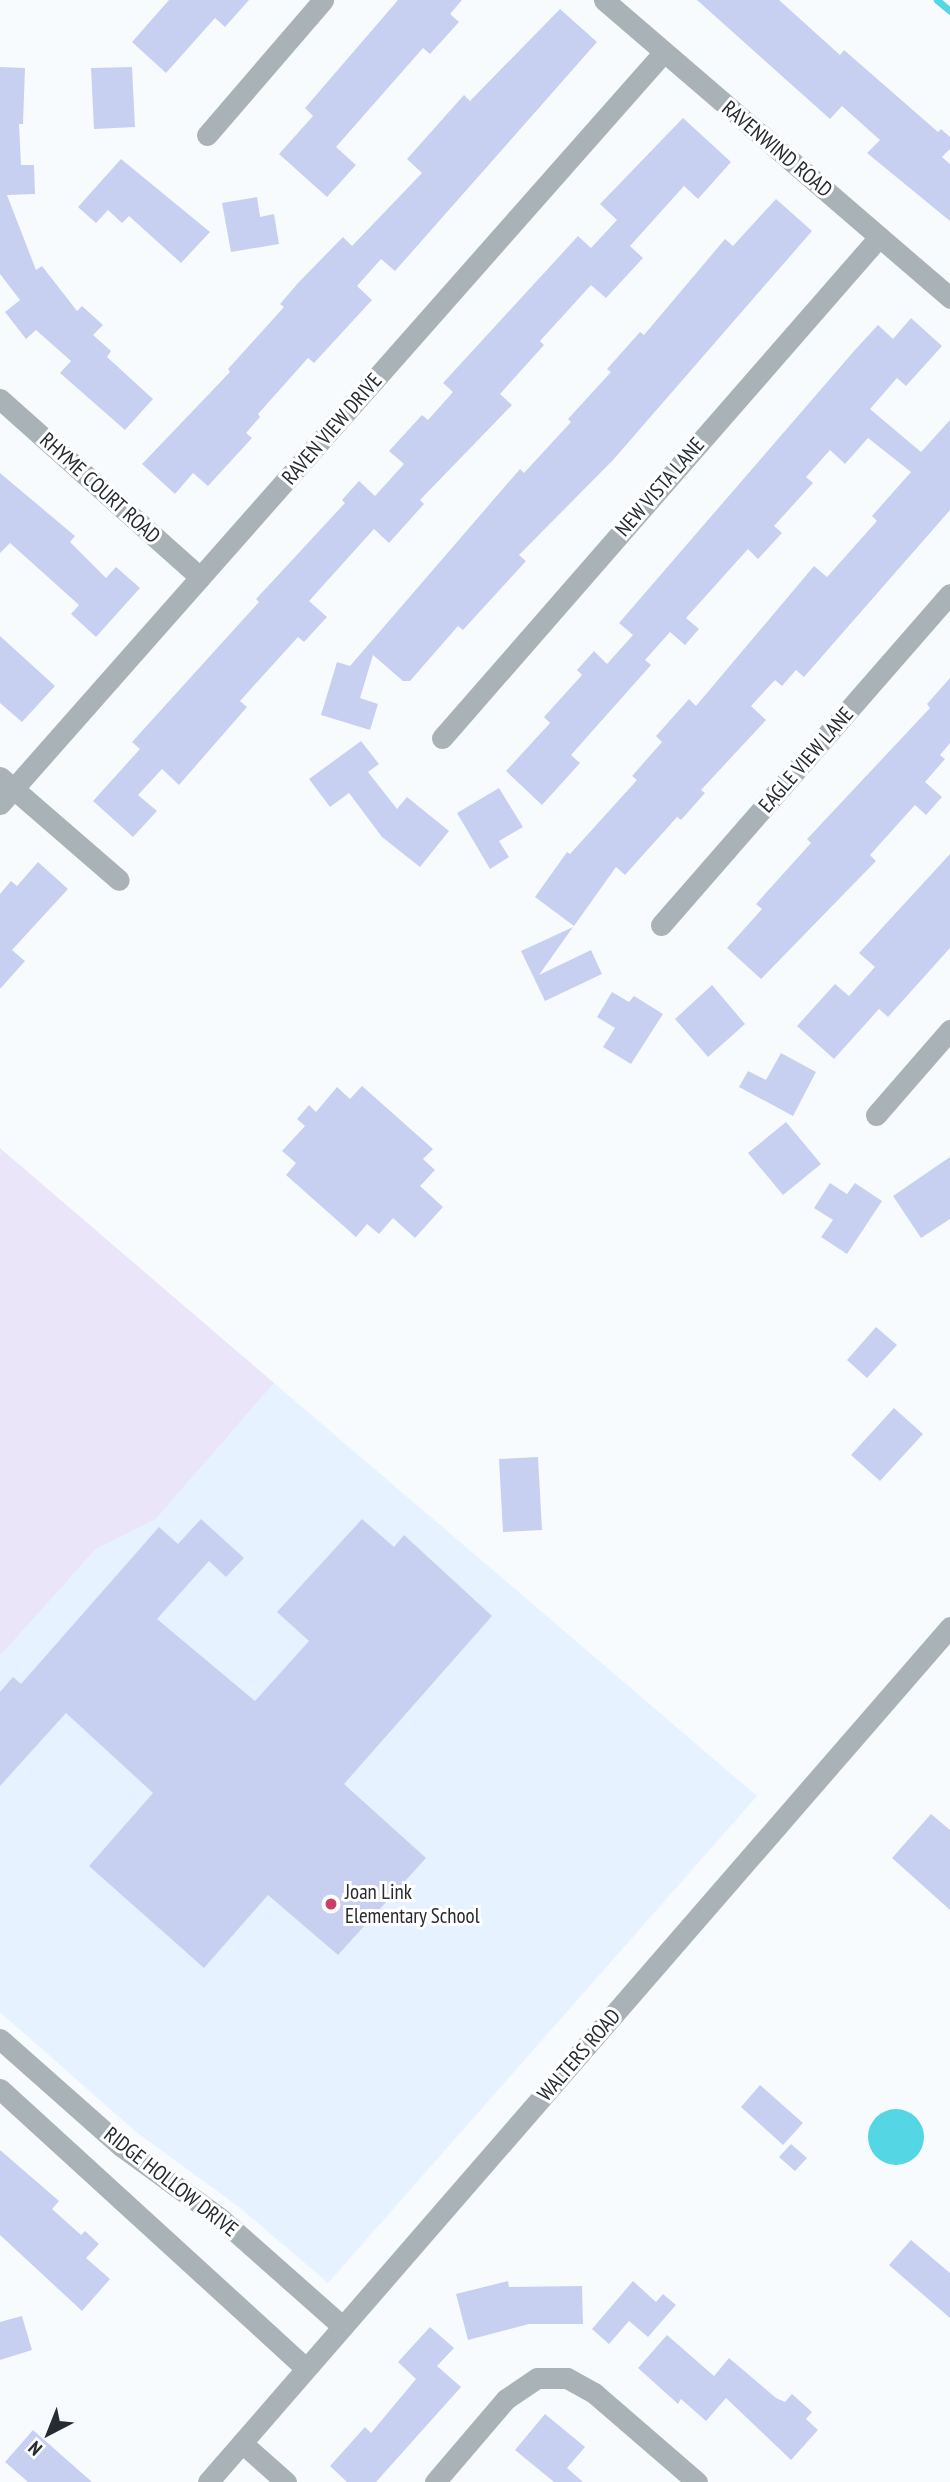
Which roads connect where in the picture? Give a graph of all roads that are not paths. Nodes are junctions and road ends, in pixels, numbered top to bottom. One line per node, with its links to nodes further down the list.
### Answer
1 (323, 0): 4 (street)
2 (604, 0): 3 (street, RAVENWIND ROAD)
3 (663, 53): 5 (street, RAVENWIND ROAD); 8 (street, RAVEN VIEW DRIVE)
4 (207, 135)
5 (879, 237): 6 (street, RAVENWIND ROAD); 10 (street, NEW VISTA LANE)
6 (950, 298)
7 (0, 399): 8 (street, RHYME COURT ROAD)
8 (200, 577): 11 (street, RAVEN VIEW DRIVE)
9 (950, 594): 13 (street, EAGLE VIEW LANE)
10 (442, 738)
11 (4, 790): 12 (street)
12 (119, 880)
13 (661, 925)
14 (950, 1030): 15 (street)
15 (876, 1115)
16 (950, 1627): 19 (street, WALTERS ROAD)
17 (0, 2039): 19 (street, RIDGE HOLLOW DRIVE)
18 (0, 2089): 20 (street, RIDGE HOLLOW DRIVE)
19 (342, 2326): 20 (street, WALTERS ROAD)
20 (306, 2368): 21 (street, WALTERS ROAD)
21 (242, 2443): 22 (street, WALTERS ROAD); 23 (street)
22 (208, 2482)
23 (286, 2482)
24 (435, 2482): 25 (street)
25 (697, 2482)

